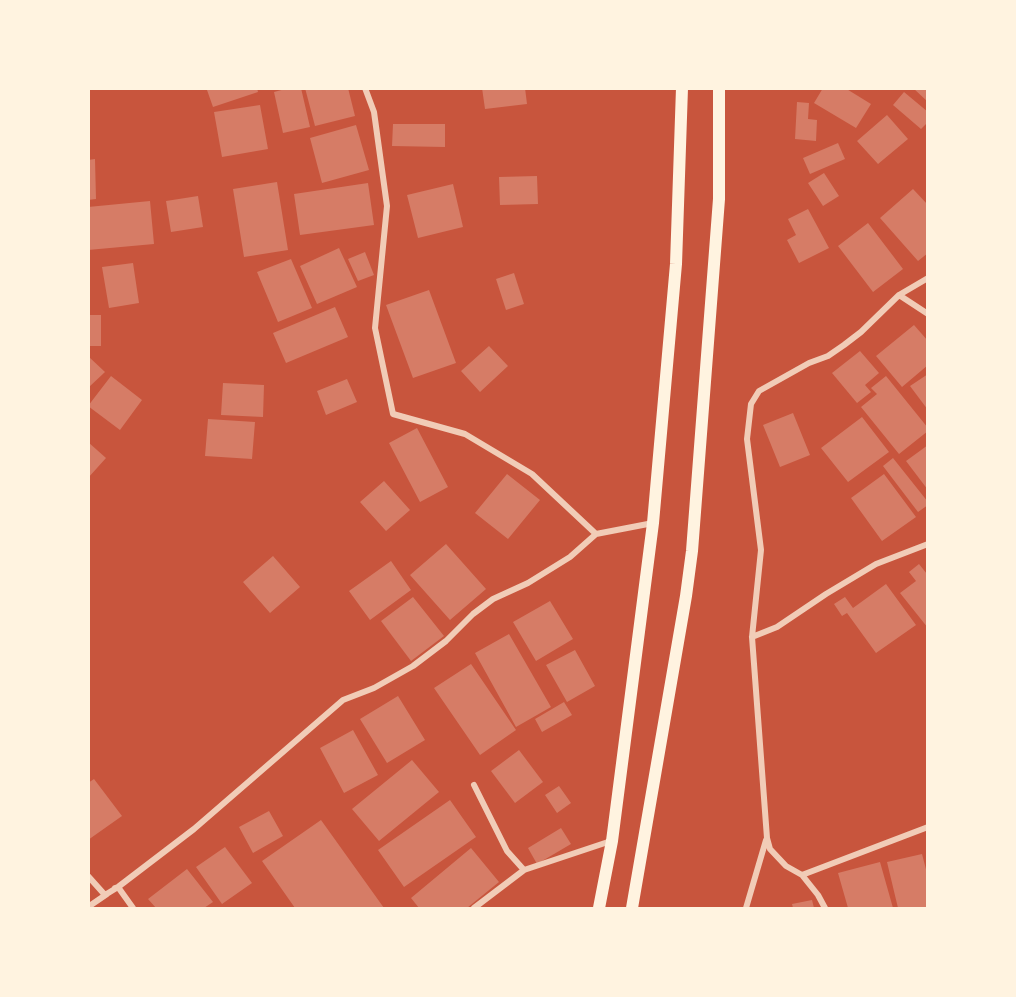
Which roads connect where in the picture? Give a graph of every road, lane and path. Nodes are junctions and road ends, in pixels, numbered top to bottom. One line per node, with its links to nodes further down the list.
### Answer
1 (365, 88): 8 (street)
2 (682, 88): 7 (main road)
3 (719, 88): 23 (main road)
4 (927, 278): 5 (street)
5 (899, 295): 6 (street); 10 (street)
6 (927, 314)
7 (653, 523): 8 (street); 14 (main road)
8 (596, 534): 18 (street)
9 (927, 544): 10 (street)
10 (752, 637): 13 (street)
11 (474, 785): 15 (street)
12 (927, 827): 16 (street)
13 (767, 838): 16 (street); 24 (street)
14 (612, 841): 15 (street); 22 (main road)
15 (524, 870): 20 (street)
16 (802, 875): 25 (street)
17 (88, 876): 18 (street)
18 (118, 887): 19 (street); 21 (street)
19 (88, 907)
20 (474, 908)
21 (133, 909)
22 (599, 909)
23 (632, 909)
24 (746, 909)
25 (825, 909)

